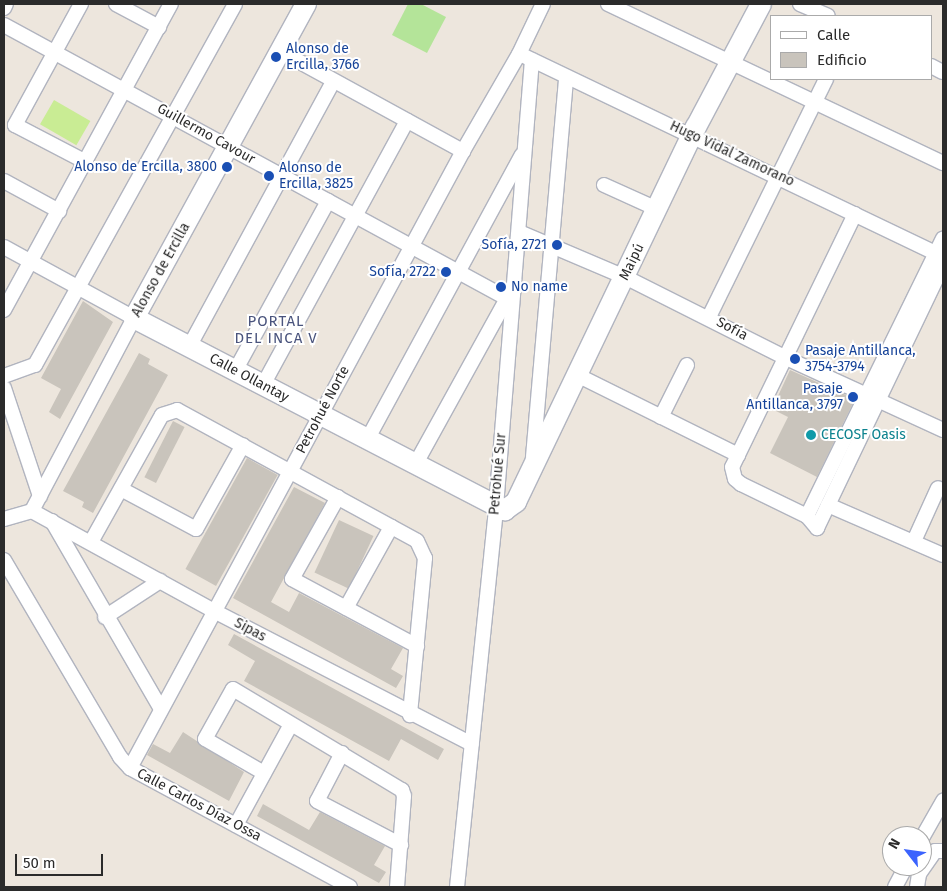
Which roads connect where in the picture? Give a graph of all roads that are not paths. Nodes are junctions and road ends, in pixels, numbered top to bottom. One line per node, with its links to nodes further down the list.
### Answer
1 (6, 4): 11 (street)
2 (81, 4): 17 (street)
3 (116, 4): 15 (street)
4 (172, 4): 15 (street)
5 (234, 4): 26 (street)
6 (306, 4): 16 (street, Alonso de Ercilla)
7 (543, 4): 18 (street, Petrohué Norte)
8 (608, 4): 12 (street)
9 (761, 4): 20 (street, Maipú)
10 (800, 4): 13 (street)
11 (4, 8)
12 (628, 8): 20 (street)
13 (826, 15)
14 (4, 25): 17 (street, Guillermo Cavour)
15 (159, 27): 24 (street)
16 (280, 50): 23 (street); 29 (street, Alonso de Ercilla)
17 (54, 53): 24 (street, Guillermo Cavour); 32 (street)
18 (519, 54): 19 (street, Hugo Vidal Zamorano); 31 (street, Petrohué Norte)
19 (532, 60): 21 (street, Hugo Vidal Zamorano); 30 (street, Petrohué Sur)
20 (731, 62): 25 (street); 28 (street, Maipú)
21 (566, 77): 28 (street, Hugo Vidal Zamorano); 46 (street)
22 (826, 80): 25 (street)
23 (333, 82): 27 (street); 34 (street)
24 (124, 90): 26 (street, Guillermo Cavour); 32 (street)
25 (814, 103): 33 (street); 35 (street)
26 (174, 117): 29 (street, Guillermo Cavour); 52 (street)
27 (407, 121): 31 (street); 42 (street)
28 (692, 136): 35 (street, Hugo Vidal Zamorano); 39 (street, Maipú)
29 (228, 146): 34 (street, Guillermo Cavour); 56 (street, Alonso de Ercilla)
30 (525, 150): 43 (street, Petrohué Sur); 50 (street)
31 (463, 151): 45 (street, Petrohué Norte)
32 (86, 162): 40 (street)
33 (943, 163)
34 (282, 176): 38 (street, Guillermo Cavour); 57 (street)
35 (778, 176): 41 (street, Hugo Vidal Zamorano); 55 (street)
36 (4, 181): 40 (street)
37 (604, 185): 39 (street)
38 (328, 201): 42 (street, Guillermo Cavour); 60 (street)
39 (657, 209): 51 (street, Maipú)
40 (59, 211): 49 (street)
41 (856, 214): 48 (street, Hugo Vidal Zamorano); 58 (street)
42 (358, 217): 45 (street, Guillermo Cavour); 63 (street)
43 (519, 232): 46 (street, Sofía); 53 (street, Petrohué Sur)
44 (943, 239): 48 (street)
45 (412, 246): 50 (street, Guillermo Cavour); 66 (street, Petrohué Norte)
46 (553, 246): 51 (street, Sofía); 73 (street)
47 (4, 247): 49 (street, Calle Ollantay)
48 (941, 258): 65 (street)
49 (32, 262): 52 (street, Calle Ollantay); 54 (street)
50 (460, 271): 53 (street, Guillermo Cavour); 69 (street)
51 (625, 277): 55 (street, Sofía); 61 (street, Maipú)
52 (79, 288): 56 (street, Calle Ollantay); 62 (street)
53 (510, 300): 72 (street); 80 (street, Petrohué Sur)
54 (4, 310)
55 (709, 317): 58 (street, Sofía)
56 (134, 318): 57 (street, Calle Ollantay); 77 (street, Alonso de Ercilla)
57 (189, 347): 60 (street, Calle Ollantay)
58 (786, 358): 65 (street, Sofía); 71 (street)
59 (687, 365): 67 (street)
60 (235, 371): 63 (street, Calle Ollantay)
61 (578, 375): 67 (street); 73 (street, Maipú)
62 (4, 376)
63 (263, 385): 66 (street, Calle Ollantay)
64 (4, 388): 77 (street)
65 (875, 397): 68 (street, Sofía); 79 (street); 82 (street)
66 (320, 415): 69 (street, Calle Ollantay); 74 (street, Petrohué Norte)
67 (661, 417): 71 (street)
68 (943, 430)
69 (367, 440): 72 (street, Calle Ollantay)
70 (243, 445): 74 (street); 76 (street); 76 (street)
71 (738, 455): 82 (street)
72 (415, 465): 80 (street, Calle Ollantay)
73 (532, 465): 80 (street, Maipú)
74 (290, 471): 78 (street); 92 (street, Petrohué Norte)
75 (938, 488): 86 (street)
76 (121, 489): 87 (street)
77 (40, 496): 81 (street, Alonso de Ercilla)
78 (338, 497): 85 (street); 91 (street)
79 (828, 505): 82 (street); 86 (street)
80 (496, 507): 98 (street, Petrohué Sur)
81 (32, 511): 83 (street); 84 (street, Sipas)
82 (807, 516)
83 (4, 519)
84 (51, 521): 87 (street, Sipas); 93 (street)
85 (391, 527): 91 (street); 94 (street)
86 (914, 541): 88 (street)
87 (91, 542): 90 (street, Sipas)
88 (943, 555)
89 (4, 560): 100 (street, Calle Carlos Díaz Ossa)
90 (160, 581): 92 (street, Sipas); 93 (street)
91 (346, 608): 94 (street)
92 (214, 611): 95 (street, Petrohué Norte); 96 (street, Sipas)
93 (105, 617): 95 (street)
94 (417, 646): 96 (street)
95 (161, 708): 100 (street, Petrohué Norte)
96 (410, 715): 98 (street, Sipas)
97 (290, 726): 99 (street); 101 (street); 101 (street)
98 (472, 744): 111 (street, Petrohué Sur)
99 (342, 753): 105 (street); 105 (street)
100 (130, 768): 103 (street, Calle Carlos Díaz Ossa)
101 (264, 773): 103 (street)
102 (943, 801): 104 (street)
103 (236, 825): 109 (street, Calle Carlos Díaz Ossa)
104 (929, 826)
105 (401, 845): 110 (street)
106 (943, 851): 108 (street)
107 (901, 876): 112 (street)
108 (918, 881)
109 (350, 887)
110 (397, 887)
111 (457, 887)
112 (895, 887)

